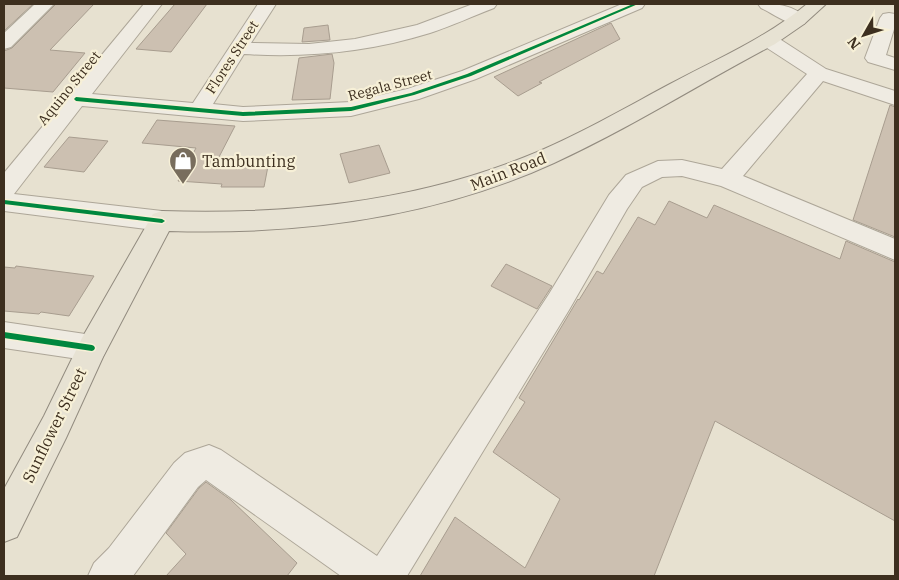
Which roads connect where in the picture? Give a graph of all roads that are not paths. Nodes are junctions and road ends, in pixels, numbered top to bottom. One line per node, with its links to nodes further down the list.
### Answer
1 (45, 4): 10 (street)
2 (154, 4): 16 (street, Aquino Street)
3 (267, 4): 12 (street, Flores Street)
4 (488, 4): 12 (street)
5 (636, 4): 17 (street, Regala Street)
6 (767, 4): 8 (street)
7 (816, 4): 8 (main road, Main Road)
8 (798, 20): 11 (main road, Main Road)
9 (895, 20): 13 (street)
10 (7, 37)
11 (768, 40): 14 (street); 21 (main road, Main Road)
12 (238, 48): 17 (street, Flores Street)
13 (895, 64)
14 (819, 74): 15 (street); 18 (street)
15 (895, 98)
16 (76, 99): 17 (street, Regala Street); 19 (street, Aquino Street)
17 (198, 111)
18 (727, 179): 22 (street); 28 (street)
19 (4, 189)
20 (4, 202): 21 (street)
21 (162, 222): 24 (main road, Sunflower Street)
22 (895, 250)
23 (4, 335): 24 (street)
24 (92, 348): 25 (main road, Sunflower Street)
25 (4, 524)
26 (107, 576): 27 (street)
27 (373, 576)
28 (386, 576)

